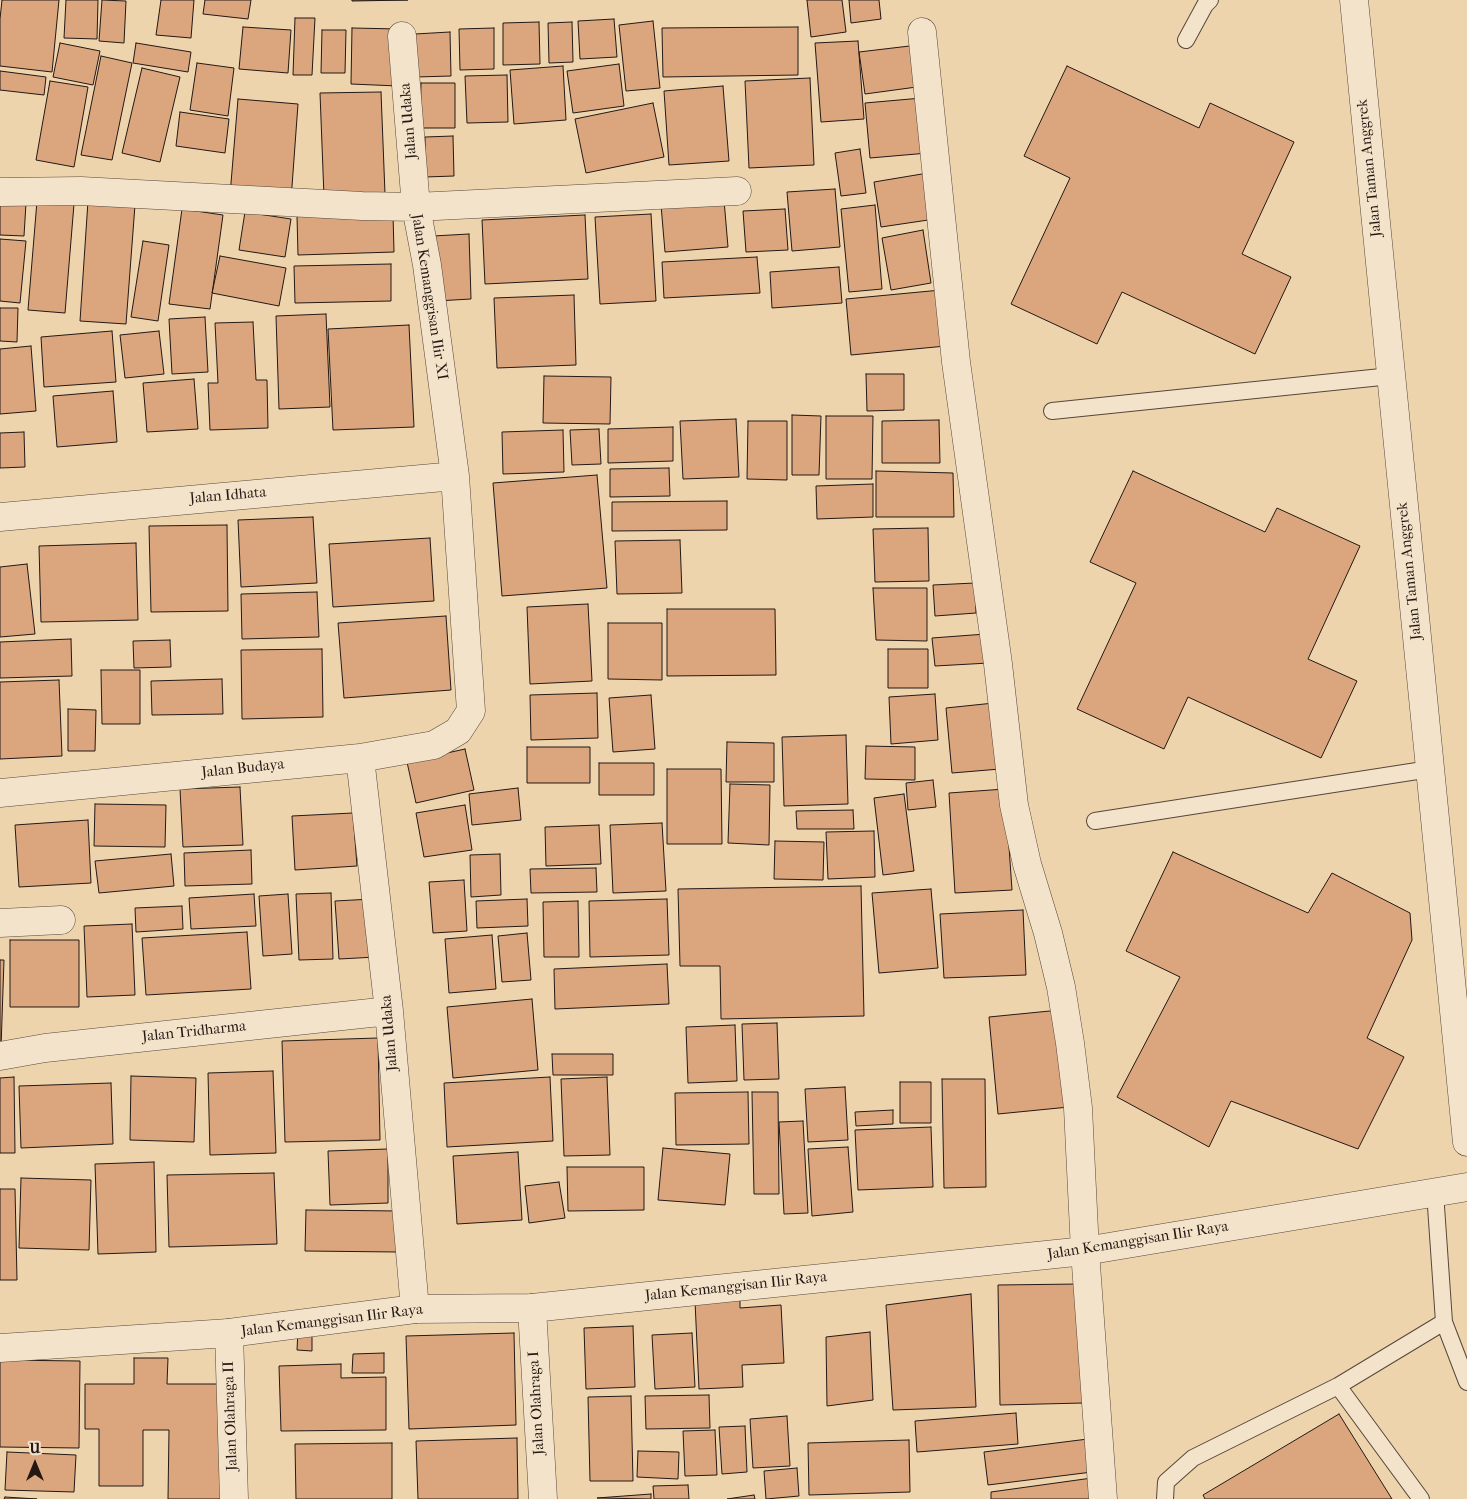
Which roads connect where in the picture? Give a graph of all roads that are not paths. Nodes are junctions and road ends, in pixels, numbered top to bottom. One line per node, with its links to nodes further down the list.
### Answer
1 (1210, 0): 5 (lane)
2 (1354, 0): 9 (street, Jalan Taman Anggrek)
3 (922, 32): 25 (street)
4 (402, 36): 8 (street, Jalan Udaka)
5 (1186, 40)
6 (737, 190): 8 (street)
7 (0, 192): 8 (street, Jalan Kemanggisan Ilir XI)
8 (416, 207): 11 (street, Jalan Kemanggisan Ilir XI)
9 (1391, 376): 10 (lane); 15 (street, Jalan Taman Anggrek)
10 (1052, 411)
11 (455, 476): 12 (street, Jalan Idhata); 13 (street, Jalan Kemanggisan Ilir XI)
12 (0, 517)
13 (471, 712): 14 (street, Jalan Budaya)
14 (360, 758): 16 (street, Jalan Budaya); 20 (street, Jalan Udaka)
15 (1430, 769): 17 (lane); 22 (street, Jalan Taman Anggrek)
16 (0, 793)
17 (1095, 821)
18 (60, 920): 19 (street)
19 (0, 923)
20 (389, 1010): 21 (street, Jalan Tridharma); 27 (street, Jalan Udaka)
21 (0, 1056)
22 (1467, 1142)
23 (1467, 1186): 24 (street, Jalan Kemanggisan Ilir Raya)
24 (1435, 1192): 25 (street, Jalan Kemanggisan Ilir Raya); 28 (lane)
25 (1085, 1251): 26 (street, Jalan Kemanggisan Ilir Raya); 35 (street)
26 (532, 1308): 27 (street, Jalan Kemanggisan Ilir Raya); 34 (street, Jalan Olahraga I)
27 (415, 1309): 29 (street, Jalan Kemanggisan Ilir Raya)
28 (1444, 1322): 31 (lane); 32 (lane)
29 (228, 1333): 30 (street, Jalan Kemanggisan Ilir Raya); 33 (street, Jalan Olahraga II)
30 (0, 1348)
31 (1467, 1382)
32 (1338, 1386): 36 (lane); 37 (lane)
33 (234, 1499)
34 (543, 1499)
35 (1103, 1499)
36 (1165, 1499)
37 (1421, 1499)

